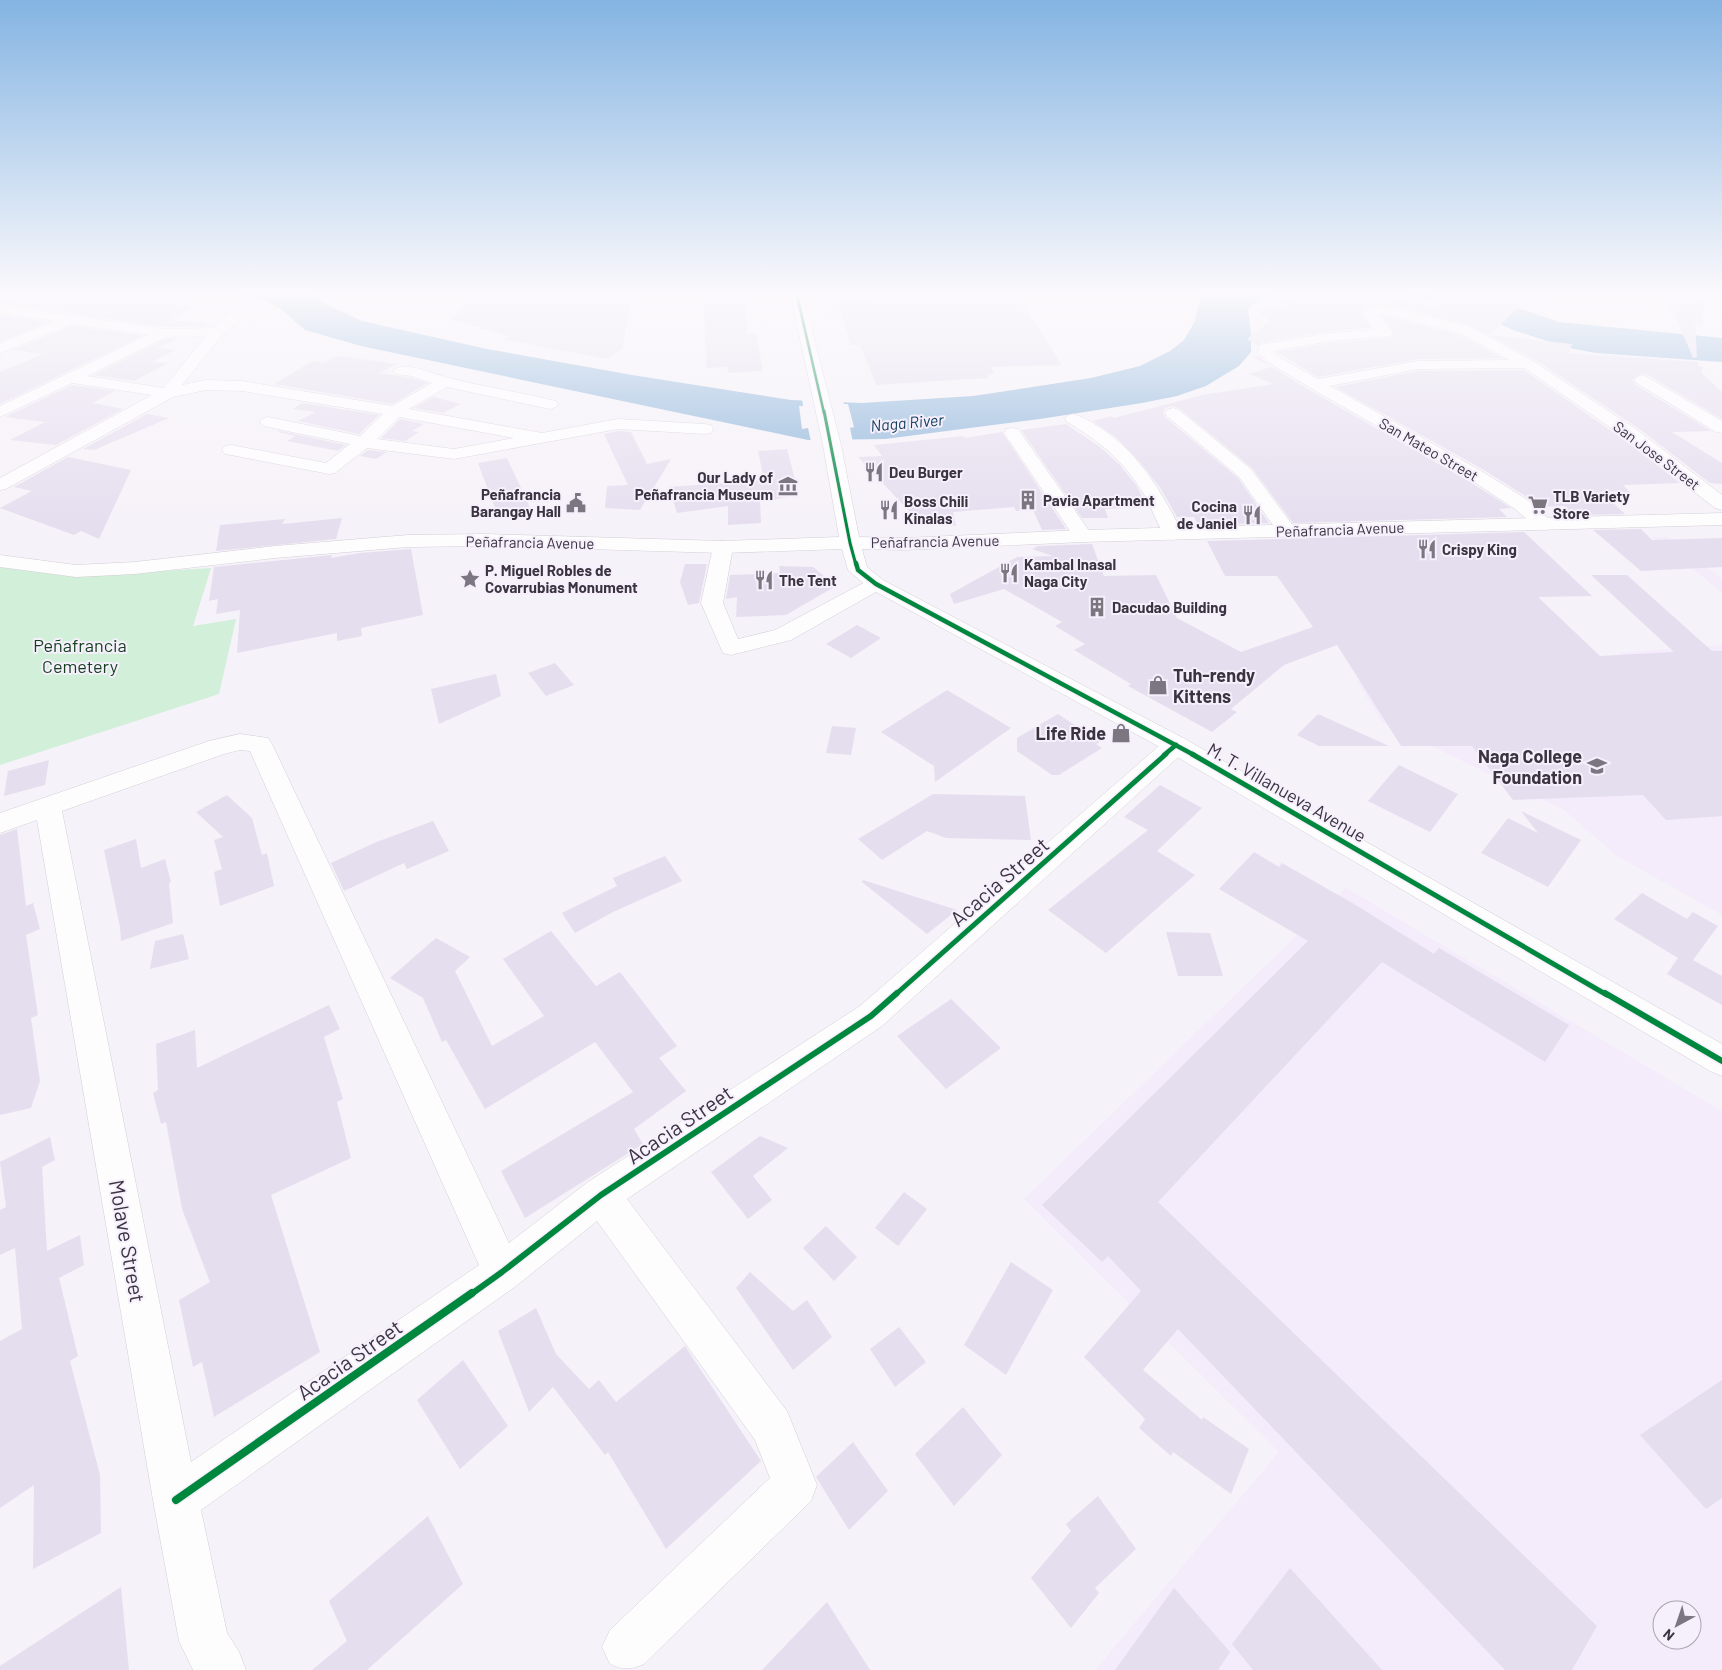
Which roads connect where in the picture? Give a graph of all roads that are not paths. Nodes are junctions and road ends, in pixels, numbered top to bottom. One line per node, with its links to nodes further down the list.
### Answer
1 (90, 369): 8 (street)
2 (187, 369): 12 (street)
3 (814, 369): 32 (street, M. T. Villanueva Avenue)
4 (1289, 369): 11 (street, San Mateo Street)
5 (1396, 369): 11 (street)
6 (1535, 369): 26 (street, San Jose Street)
7 (402, 371): 10 (street)
8 (71, 378): 12 (street); 16 (street)
9 (1642, 380): 21 (street)
10 (445, 382): 14 (street); 15 (street)
11 (1314, 384): 28 (street, San Mateo Street)
12 (168, 393): 13 (street); 25 (street)
13 (302, 394): 15 (street); 19 (street)
14 (550, 404)
15 (397, 410): 23 (street); 24 (street)
16 (0, 412)
17 (1173, 414): 29 (street)
18 (1073, 420): 30 (street)
19 (268, 422): 24 (street); 24 (street)
20 (705, 428): 23 (street)
21 (1722, 428)
22 (1012, 432): 31 (street)
23 (542, 438): 24 (street)
24 (364, 442)
25 (0, 485)
26 (1722, 504)
27 (1722, 519): 28 (street, Peñafrancia Avenue)
28 (1544, 524): 29 (street, Peñafrancia Avenue)
29 (1287, 531): 30 (street, Peñafrancia Avenue)
30 (1173, 534): 31 (street, Peñafrancia Avenue)
31 (1083, 536): 32 (street, Peñafrancia Avenue)
32 (850, 543): 33 (street, Peñafrancia Avenue); 35 (street, M. T. Villanueva Avenue)
33 (723, 547): 34 (street, Peñafrancia Avenue); 35 (street)
34 (0, 561)
35 (876, 584): 36 (street, M. T. Villanueva Avenue)
36 (1176, 745): 39 (street, M. T. Villanueva Avenue); 40 (street, Acacia Street)
37 (48, 807): 38 (street); 41 (street); 42 (street, Molave Street)
38 (0, 823)
39 (1722, 1061)
40 (601, 1195): 41 (street, Acacia Street); 43 (street)
41 (502, 1272): 42 (street, Acacia Street)
42 (176, 1500): 44 (street, Molave Street)
43 (627, 1647)
44 (222, 1670)

